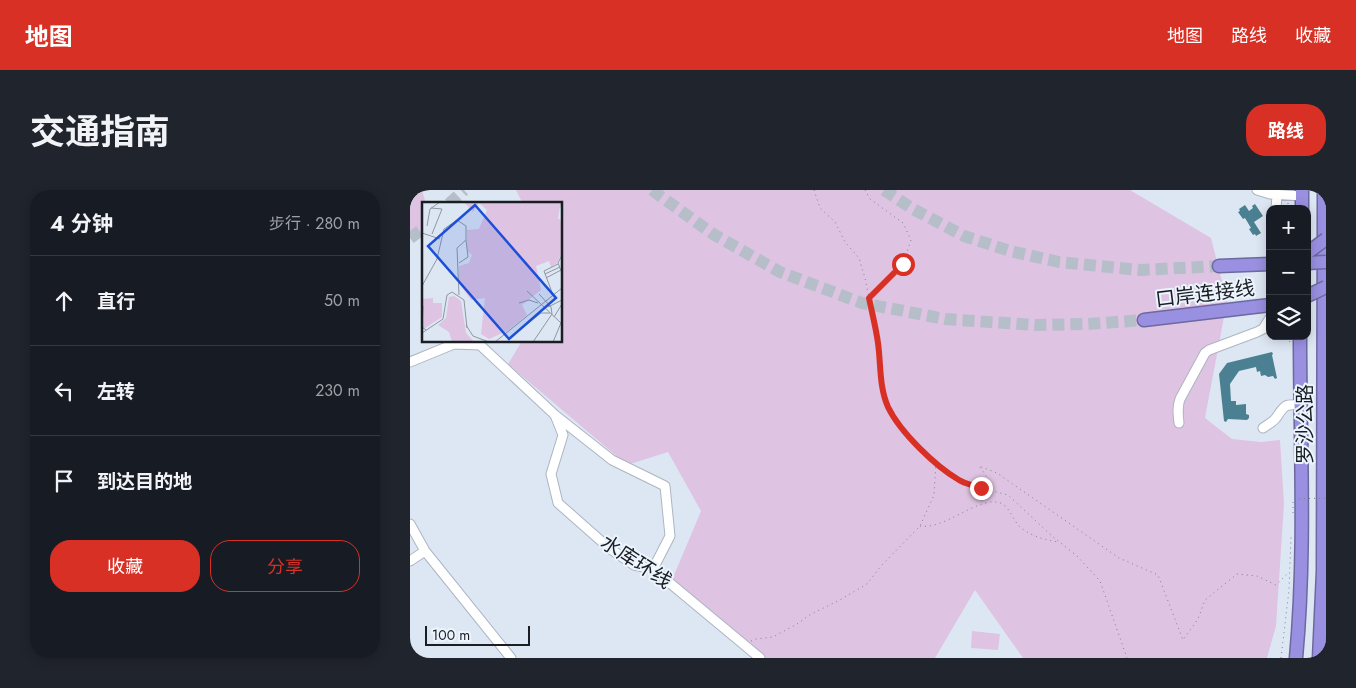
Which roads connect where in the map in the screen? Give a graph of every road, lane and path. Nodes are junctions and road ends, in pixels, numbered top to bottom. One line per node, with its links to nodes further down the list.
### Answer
1 (814, 190): 16 (path)
2 (865, 190): 16 (path)
3 (1257, 190): 5 (street)
4 (1324, 190): 14 (highway, 罗沙公路)
5 (1277, 195): 6 (street); 7 (street)
6 (1302, 198)
7 (1276, 205)
8 (1326, 238): 9 (highway, bridge)
9 (1311, 250)
10 (1326, 262): 11 (highway, bridge)
11 (1311, 263)
12 (1266, 264): 13 (highway, 口岸连接线)
13 (1219, 266)
14 (1325, 286): 15 (highway, bridge); 38 (highway, 罗沙公路)
15 (1309, 295)
16 (869, 298): 28 (path)
17 (1326, 298): 18 (highway)
18 (1311, 300)
19 (1266, 305): 20 (highway, 口岸连接线)
20 (1144, 320)
21 (1266, 324): 26 (street)
22 (1300, 340): 24 (highway, 罗沙公路)
23 (410, 362): 25 (street)
24 (1300, 405): 27 (street); 47 (highway, 罗沙公路)
25 (555, 415): 39 (street, 水库环线); 39 (street)
26 (1180, 423)
27 (1262, 428)
28 (936, 462): 29 (path); 33 (path)
29 (981, 488): 35 (path); 40 (path)
30 (1326, 498): 31 (path, bridge)
31 (1292, 519)
32 (410, 524): 36 (street)
33 (920, 526): 35 (path); 41 (path)
34 (1291, 537): 40 (path)
35 (1059, 542): 45 (path)
36 (425, 552): 37 (street); 43 (street)
37 (410, 561)
38 (1325, 568): 42 (highway, 罗沙公路)
39 (653, 569): 41 (street, 水库环线)
40 (1289, 572): 46 (path)
41 (743, 644): 44 (street, 水库环线)
42 (1322, 650)
43 (511, 658)
44 (760, 658)
45 (1126, 658)
46 (1281, 658)
47 (1296, 658)

